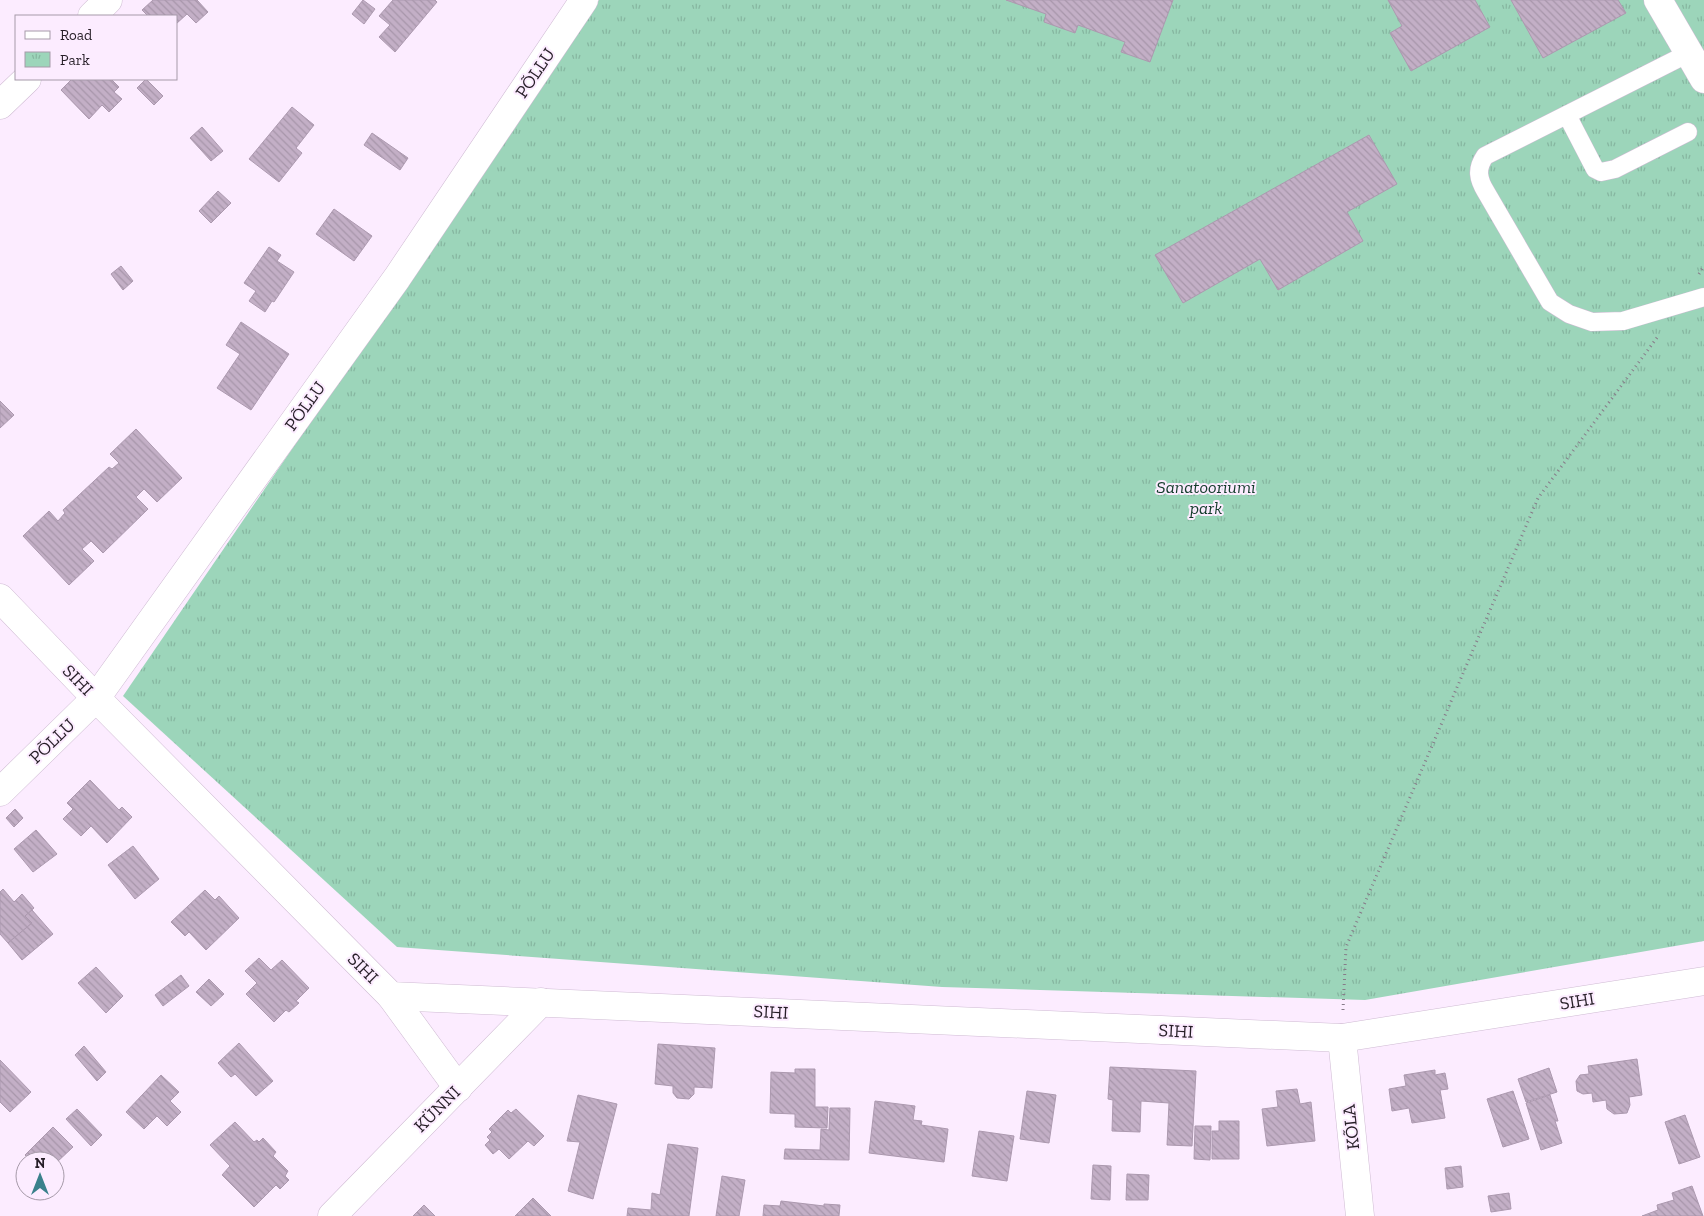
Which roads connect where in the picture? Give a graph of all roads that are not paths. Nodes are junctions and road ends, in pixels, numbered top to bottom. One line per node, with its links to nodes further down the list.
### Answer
1 (108, 0): 4 (street)
2 (584, 0): 13 (street, PÕLLU)
3 (1658, 0): 5 (street)
4 (93, 15)
5 (1689, 54): 6 (street); 9 (lane)
6 (1704, 79)
7 (26, 80): 8 (street)
8 (0, 105)
9 (1567, 115): 10 (lane); 11 (lane)
10 (1688, 132)
11 (1704, 297)
12 (0, 598): 13 (street, SIHI)
13 (96, 698): 14 (street, PÕLLU); 16 (street, SIHI)
14 (0, 792)
15 (1704, 981): 18 (street, SIHI)
16 (391, 996): 17 (street, SIHI); 19 (street)
17 (541, 1002): 18 (street, SIHI); 19 (street, KÜNNI)
18 (1342, 1038): 21 (street, KÕLA)
19 (458, 1088): 20 (street, KÜNNI)
20 (332, 1216)
21 (1360, 1216)

